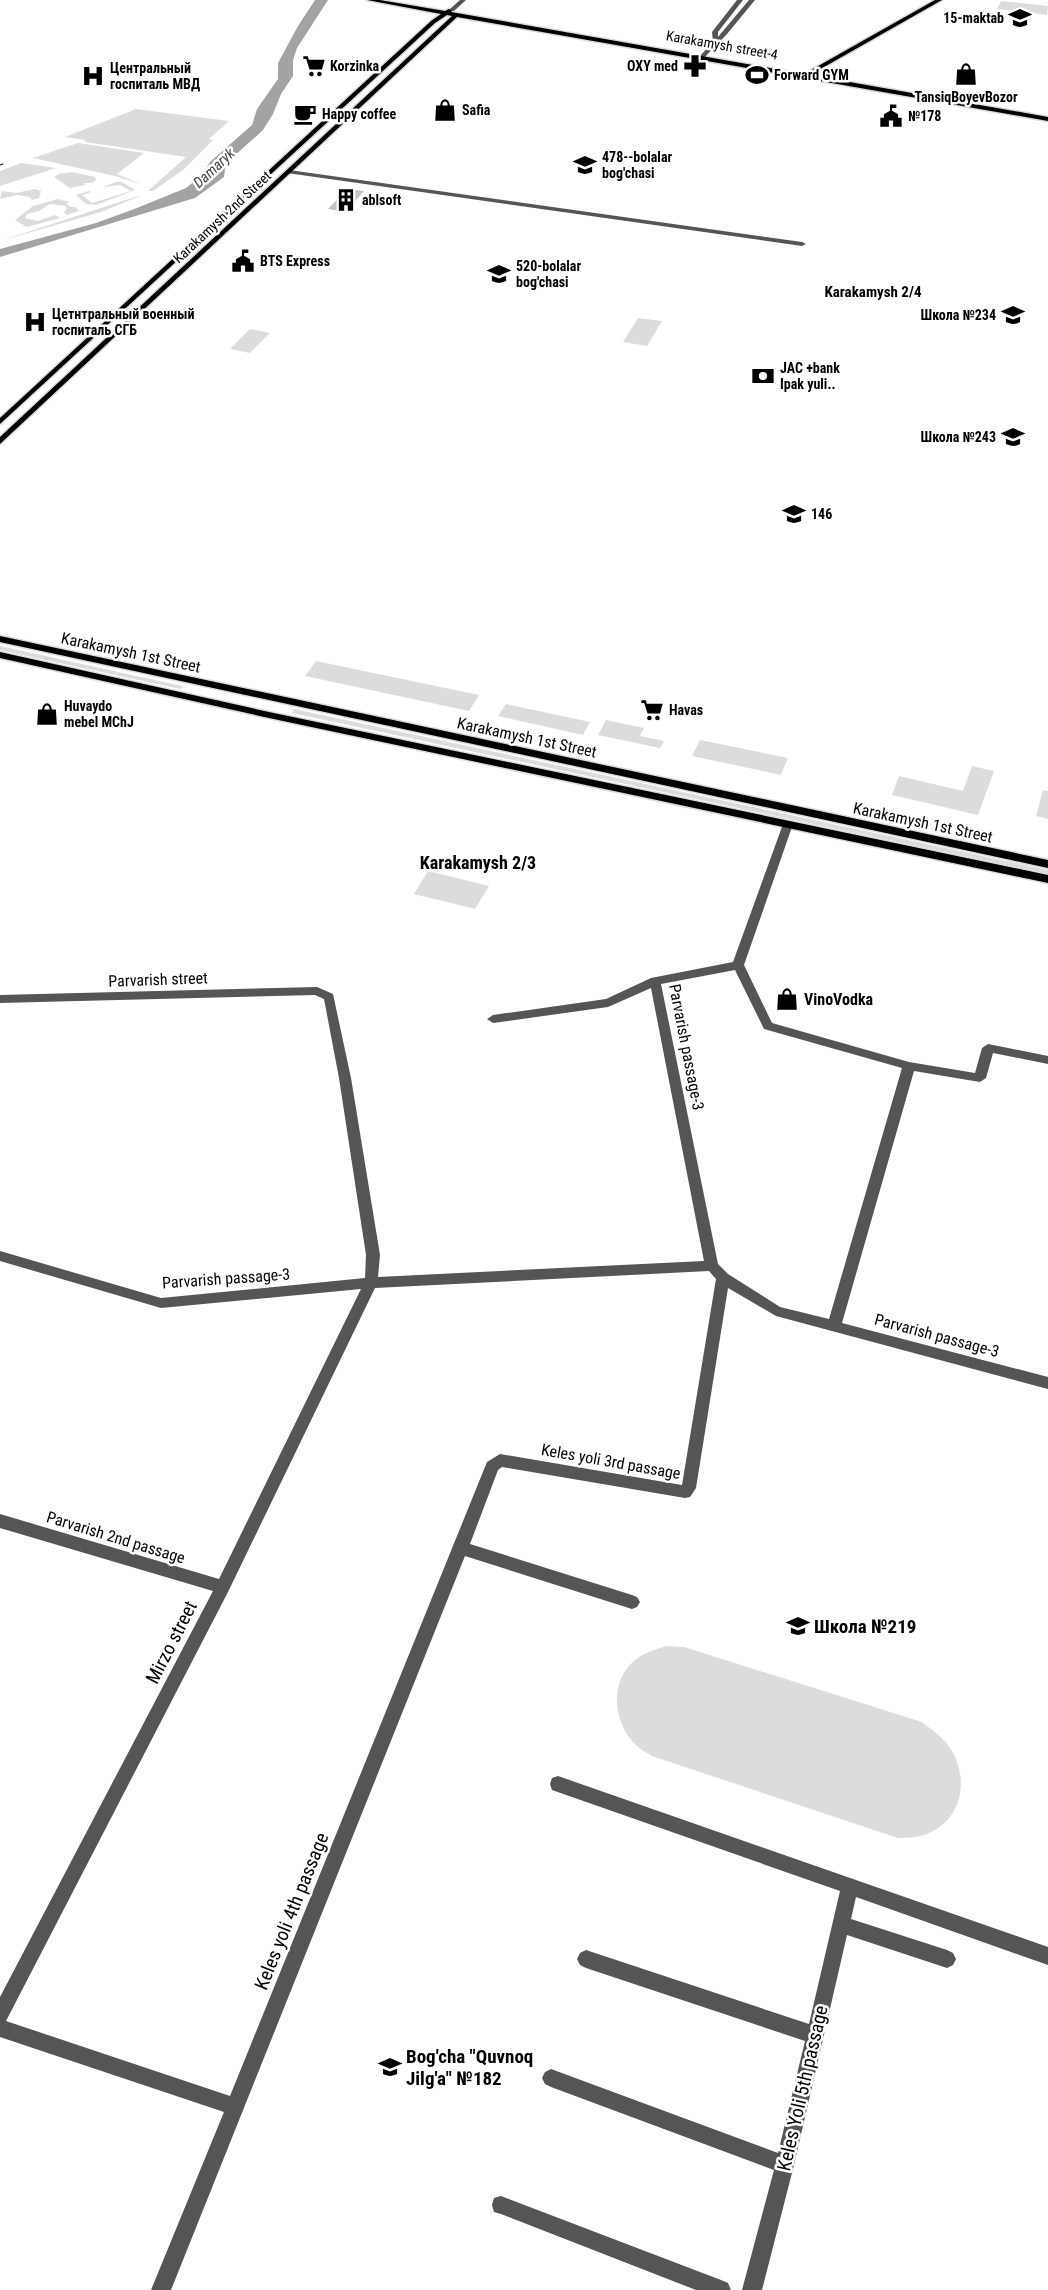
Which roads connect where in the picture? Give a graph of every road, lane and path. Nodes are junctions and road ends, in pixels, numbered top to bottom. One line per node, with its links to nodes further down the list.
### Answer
1 (370, 0): 7 (main road)
2 (395, 0): 8 (main road)
3 (463, 0): 8 (street)
4 (740, 0): 9 (street)
5 (752, 0): 9 (street)
6 (939, 0): 10 (main road)
7 (444, 13): 8 (main road); 18 (main road, Karakamysh 2nd Street)
8 (454, 13): 11 (main road, Karakamysh street-4); 17 (main road, Karakamysh 2nd Street)
9 (716, 42): 11 (street)
10 (844, 54): 12 (main road); 13 (main road)
11 (703, 56): 12 (main road, Karakamysh street-4)
12 (808, 74): 13 (main road, Karakamysh street-4); 14 (main road, Karakamysh street-4)
13 (873, 84): 14 (main road, Karakamysh street-4)
14 (887, 89): 15 (main road, Karakamysh street-4); 16 (main road, Karakamysh street-4)
15 (1048, 114)
16 (1048, 119)
17 (289, 172): 19 (main road, Karakamysh 2nd Street); 20 (street)
18 (254, 189): 19 (main road); 21 (main road, Karakamysh 2nd Street)
19 (268, 191): 22 (main road, Karakamysh 2nd Street)
20 (802, 244)
21 (18, 405): 22 (main road); 23 (main road, Karakamysh 2nd Street)
22 (36, 408): 24 (main road, Karakamysh 2nd Street)
23 (0, 422)
24 (0, 442)
25 (0, 639): 27 (main road, Karakamysh 1st Street)
26 (0, 655): 28 (main road, Karakamysh 1st Street)
27 (280, 700): 28 (main road); 30 (main road, Karakamysh 1st Street)
28 (269, 715): 29 (main road, Karakamysh 1st Street)
29 (788, 824): 31 (main road, Karakamysh 1st Street); 32 (street)
30 (1048, 864)
31 (1048, 879)
32 (738, 965): 33 (street, Parvarish passage-3); 37 (street)
33 (655, 981): 35 (street); 39 (street, Parvarish passage-3)
34 (0, 999): 41 (street, Parvarish street)
35 (493, 1019)
36 (1048, 1060): 37 (street)
37 (909, 1066): 42 (street)
38 (0, 1256): 41 (street, Parvarish passage-3)
39 (712, 1266): 40 (street, Parvarish passage-3); 41 (street, Parvarish passage-3)
40 (723, 1278): 42 (street, Parvarish passage-3); 45 (street, Keles yoli 3rd passage)
41 (371, 1284): 46 (street, Mirzo street)
42 (834, 1326): 43 (street, Parvarish passage-3)
43 (1048, 1383)
44 (0, 1521): 46 (street, Parvarish 2nd passage)
45 (461, 1548): 47 (street); 58 (street, Keles yoli 4th passage)
46 (222, 1587): 54 (street, Mirzo street)
47 (632, 1602)
48 (558, 1784): 49 (street)
49 (850, 1886): 50 (street, Keles Yoli 5th passage); 51 (street)
50 (841, 1924): 53 (street); 56 (street, Keles Yoli 5th passage)
51 (1048, 1956)
52 (586, 1959): 56 (street)
53 (947, 1959)
54 (0, 2014)
55 (0, 2028): 58 (street)
56 (815, 2035): 59 (street, Keles Yoli 5th passage)
57 (552, 2078): 59 (street)
58 (235, 2107): 61 (street, Keles yoli 4th passage)
59 (785, 2165): 63 (street, Keles Yoli 5th passage)
60 (500, 2205): 62 (street)
61 (161, 2290)
62 (721, 2290)
63 (752, 2290)

